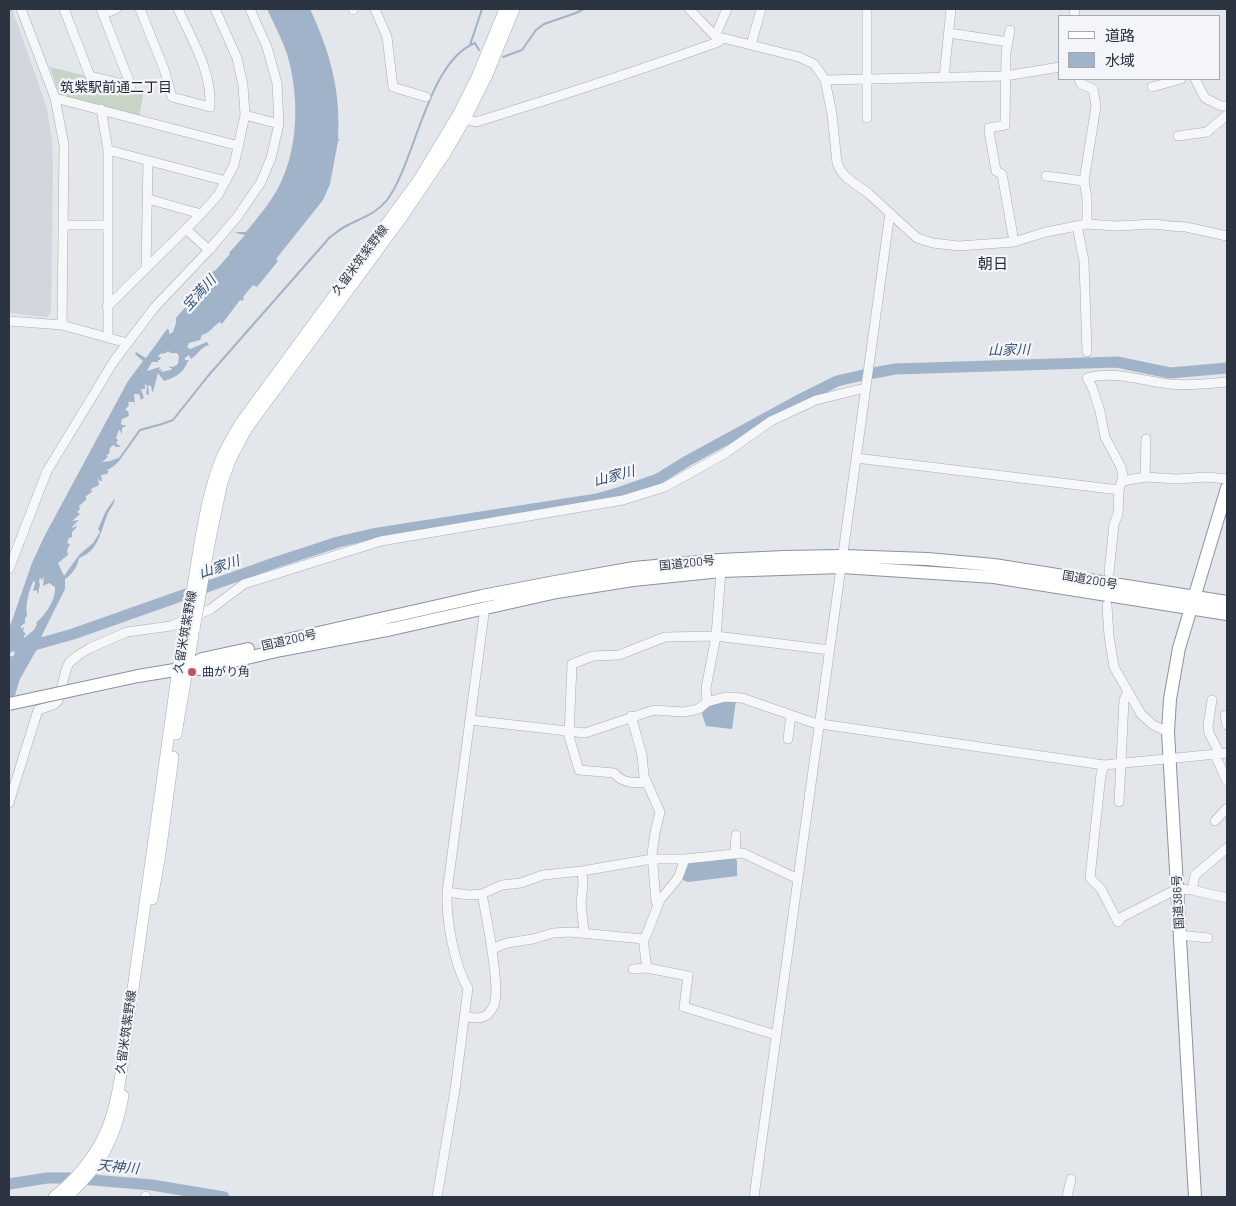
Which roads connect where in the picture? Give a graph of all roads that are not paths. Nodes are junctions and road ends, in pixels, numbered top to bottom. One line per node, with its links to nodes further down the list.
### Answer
1 (21, 9): 32 (street)
2 (64, 9): 16 (street)
3 (116, 9): 16 (street)
4 (140, 9): 5 (street)
5 (179, 9)
6 (215, 9): 36 (street)
7 (250, 9): 39 (street)
8 (375, 9): 31 (street)
9 (505, 9): 74 (main road, 久留米筑紫野線)
10 (514, 9): 38 (main road, 久留米筑紫野線)
11 (689, 9): 19 (street)
12 (726, 9): 19 (street)
13 (761, 9): 21 (street)
14 (867, 9): 24 (street)
15 (951, 9): 18 (street)
16 (102, 11)
17 (1010, 30): 20 (street)
18 (949, 33): 20 (street); 25 (street)
19 (719, 37): 21 (street); 38 (street)
20 (1008, 42): 23 (street)
21 (751, 45): 26 (street)
22 (1058, 67): 23 (street)
23 (1006, 76): 25 (street); 56 (street)
24 (867, 78): 25 (street); 26 (street); 37 (street)
25 (944, 78)
26 (825, 80): 48 (street)
27 (1079, 80): 45 (street)
28 (1177, 80): 30 (street)
29 (1196, 80): 33 (street)
30 (1152, 87)
31 (426, 97)
32 (55, 98): 34 (street); 50 (street)
33 (1227, 106)
34 (100, 109): 41 (street); 42 (street)
35 (1227, 115): 40 (street)
36 (245, 116): 39 (street); 41 (street)
37 (867, 118)
38 (466, 119): 74 (main road, 久留米筑紫野線)
39 (279, 124): 57 (street)
40 (1178, 136)
41 (239, 146): 46 (street)
42 (108, 150): 43 (street); 52 (street)
43 (148, 161): 46 (street); 47 (street)
44 (1046, 176): 45 (street)
45 (1084, 181): 51 (street)
46 (226, 182): 49 (street)
47 (148, 199): 49 (street); 58 (street)
48 (890, 213): 56 (street); 66 (street)
49 (201, 214): 54 (street)
50 (63, 224): 52 (street); 61 (street)
51 (1087, 224): 53 (street); 55 (street)
52 (107, 225): 59 (street)
53 (1077, 226): 56 (street); 64 (street)
54 (187, 230): 57 (street); 58 (street)
55 (1227, 236)
56 (1014, 242)
57 (208, 250): 63 (street)
58 (146, 268): 59 (street)
59 (107, 307): 62 (street)
60 (9, 321): 61 (street)
61 (62, 325): 62 (street)
62 (108, 337): 63 (street)
63 (127, 343): 76 (street)
64 (1087, 352)
65 (1227, 382): 71 (street)
66 (865, 388): 68 (street); 107 (street)
67 (1146, 439): 69 (street)
68 (856, 458): 73 (street); 75 (street)
69 (1145, 477): 70 (street); 71 (street)
70 (1227, 479)
71 (1122, 480): 73 (street)
72 (1227, 488): 80 (highway)
73 (1119, 490): 78 (street)
74 (204, 544): 86 (main road, 久留米筑紫野線, bridge)
75 (842, 561): 77 (highway, 国道200号); 80 (highway, 国道200号); 85 (street); 86 (highway, 国道200号)
76 (9, 569)
77 (721, 571): 82 (highway, 国道200号); 84 (street)
78 (1109, 573)
79 (1227, 602): 80 (highway)
80 (1193, 603): 83 (highway, 国道200号); 98 (highway, 国道386号)
81 (1107, 604): 87 (street)
82 (485, 607): 86 (highway, 国道200号); 94 (street)
83 (1227, 614)
84 (716, 636): 85 (street); 89 (street); 97 (street)
85 (830, 650): 95 (street)
86 (183, 669): 90 (highway, 国道200号, bridge); 132 (main road, 久留米筑紫野線)
87 (1128, 691): 98 (street); 102 (street)
88 (1212, 700): 100 (street)
89 (707, 702): 91 (street); 93 (street)
90 (9, 704)
91 (791, 715): 95 (street); 99 (street)
92 (1225, 715): 96 (street)
93 (631, 716): 97 (street); 105 (street)
94 (470, 720): 97 (street); 119 (street)
95 (820, 724): 103 (street); 116 (street)
96 (1227, 725)
97 (568, 732): 105 (street)
98 (1168, 732): 101 (highway, 国道386号)
99 (788, 740)
100 (1221, 754): 101 (street); 104 (street)
101 (1168, 759): 102 (street); 117 (highway, 国道386号)
102 (1122, 764): 103 (street); 106 (street)
103 (1104, 765): 117 (street)
104 (1227, 781)
105 (647, 782): 113 (street)
106 (1118, 802)
107 (9, 803)
108 (1227, 808): 109 (street)
109 (1215, 820)
110 (736, 834): 112 (street)
111 (1227, 848): 118 (street)
112 (736, 854): 114 (street); 116 (street)
113 (652, 859): 114 (street); 115 (street); 122 (street)
114 (685, 859): 122 (street)
115 (582, 870): 120 (street); 123 (street)
116 (798, 878): 131 (street)
117 (1177, 889): 118 (street); 124 (highway, 国道386号)
118 (1192, 890): 121 (street)
119 (447, 892): 120 (street); 130 (street)
120 (482, 894): 127 (street)
121 (1227, 898)
122 (658, 904): 126 (street)
123 (584, 933): 126 (street); 127 (street)
124 (1179, 935): 125 (street); 139 (highway, 国道386号)
125 (1208, 938)
126 (643, 939): 128 (street)
127 (492, 950): 130 (street)
128 (647, 968): 129 (street); 131 (street)
129 (633, 969)
130 (465, 1016): 136 (street)
131 (776, 1035): 137 (street)
132 (85, 1172): 134 (main road, 久留米筑紫野線); 135 (main road, 久留米筑紫野線)
133 (1071, 1179): 138 (street)
134 (54, 1197)
135 (67, 1197)
136 (437, 1197)
137 (754, 1197)
138 (1067, 1197)
139 (1194, 1197)

